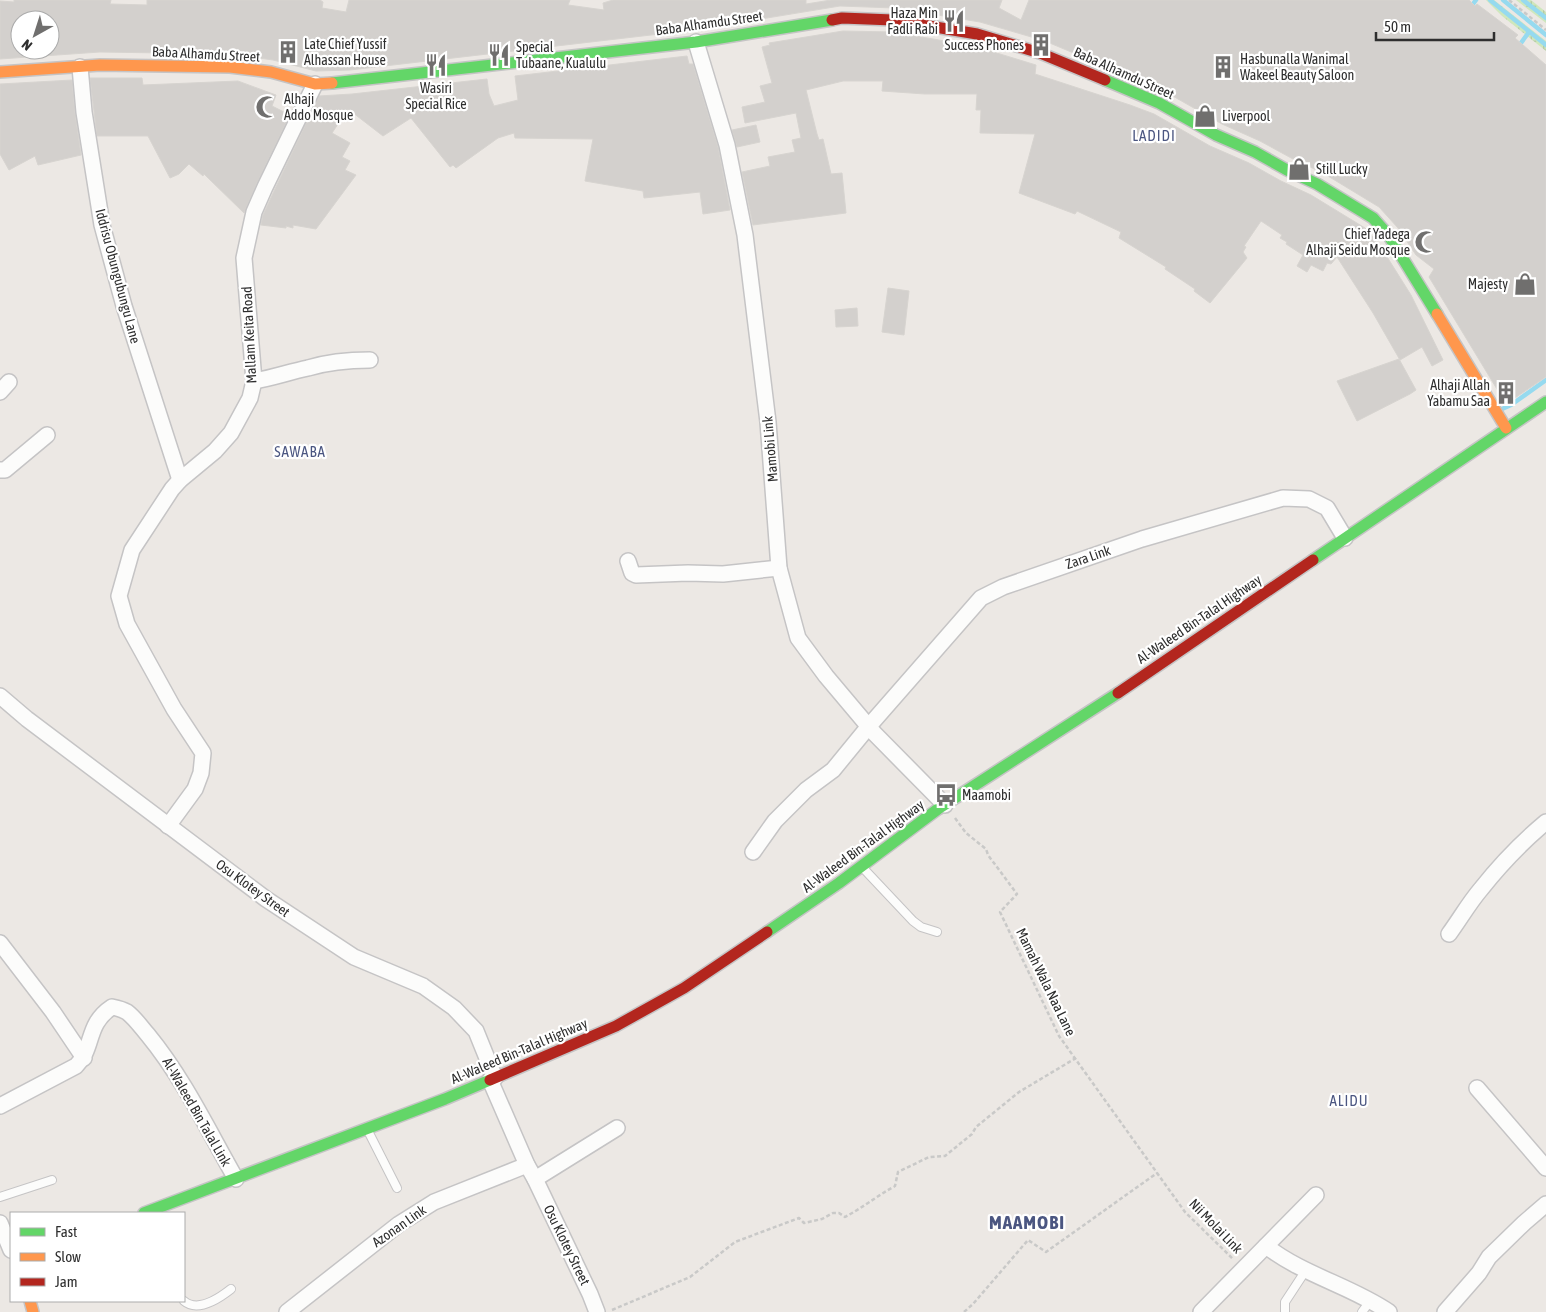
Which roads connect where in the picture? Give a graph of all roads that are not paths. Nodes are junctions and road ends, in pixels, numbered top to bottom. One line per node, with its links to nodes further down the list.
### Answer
1 (696, 42): 4 (street, Baba Alhamdu Street); 8 (street, Baba Alhamdu Street); 14 (street, Mamobi Link)
2 (80, 68): 3 (street, Baba Alhamdu Street); 4 (street, Baba Alhamdu Street); 11 (street, Iddrisu Obungubungu Lane)
3 (0, 72)
4 (315, 84): 6 (street, Mallam Keita Road)
5 (370, 360): 6 (street)
6 (254, 381): 11 (street, Mallam Keita Road)
7 (1546, 402): 8 (street, Al-Waleed Bin-Talal Highway)
8 (1506, 428): 12 (street, Al-Waleed Bin-Talal Highway)
9 (47, 435): 10 (street)
10 (0, 470)
11 (180, 480): 19 (street, Mallam Keita Road)
12 (1345, 538): 16 (street, Zara Link); 17 (street, Al-Waleed Bin-Talal Highway)
13 (628, 561): 14 (street)
14 (779, 568): 16 (street, Mamobi Link)
15 (0, 696): 19 (street, Osu Klotey Street)
16 (869, 726): 17 (street, Mamobi Link); 20 (street, Zara Link)
17 (945, 805): 21 (street, Al-Waleed Bin-Talal Highway)
18 (1546, 822): 23 (street)
19 (168, 826): 26 (street, Osu Klotey Street)
20 (753, 852)
21 (861, 867): 22 (lane); 26 (street, Al-Waleed Bin-Talal Highway)
22 (937, 932)
23 (1450, 934)
24 (0, 944): 25 (street)
25 (84, 1058): 28 (street); 33 (street, Al-Waleed Bin Talal Link)
26 (493, 1079): 30 (street, Al-Waleed Bin-Talal Highway); 31 (street, Osu Klotey Street)
27 (1478, 1088): 32 (street)
28 (0, 1106)
29 (617, 1128): 34 (street)
30 (367, 1129): 33 (street, Al-Waleed Bin-Talal Highway); 36 (lane)
31 (527, 1165): 34 (street, Osu Klotey Street); 48 (street, Azonan Link)
32 (1546, 1168)
33 (236, 1179): 40 (street, Al-Waleed Bin-Talal Highway)
34 (535, 1179): 49 (street, Osu Klotey Street)
35 (52, 1180): 38 (lane)
36 (397, 1188)
37 (1316, 1195): 42 (street)
38 (0, 1197)
39 (1546, 1204): 53 (street)
40 (150, 1212)
41 (0, 1223): 43 (street)
42 (1266, 1246): 44 (street); 50 (street)
43 (10, 1248)
44 (1306, 1270): 47 (street); 51 (lane)
45 (231, 1289): 46 (lane)
46 (184, 1302)
47 (1366, 1306): 52 (street)
48 (287, 1312)
49 (601, 1312)
50 (1201, 1312)
51 (1285, 1312)
52 (1390, 1312)
53 (1445, 1312)

